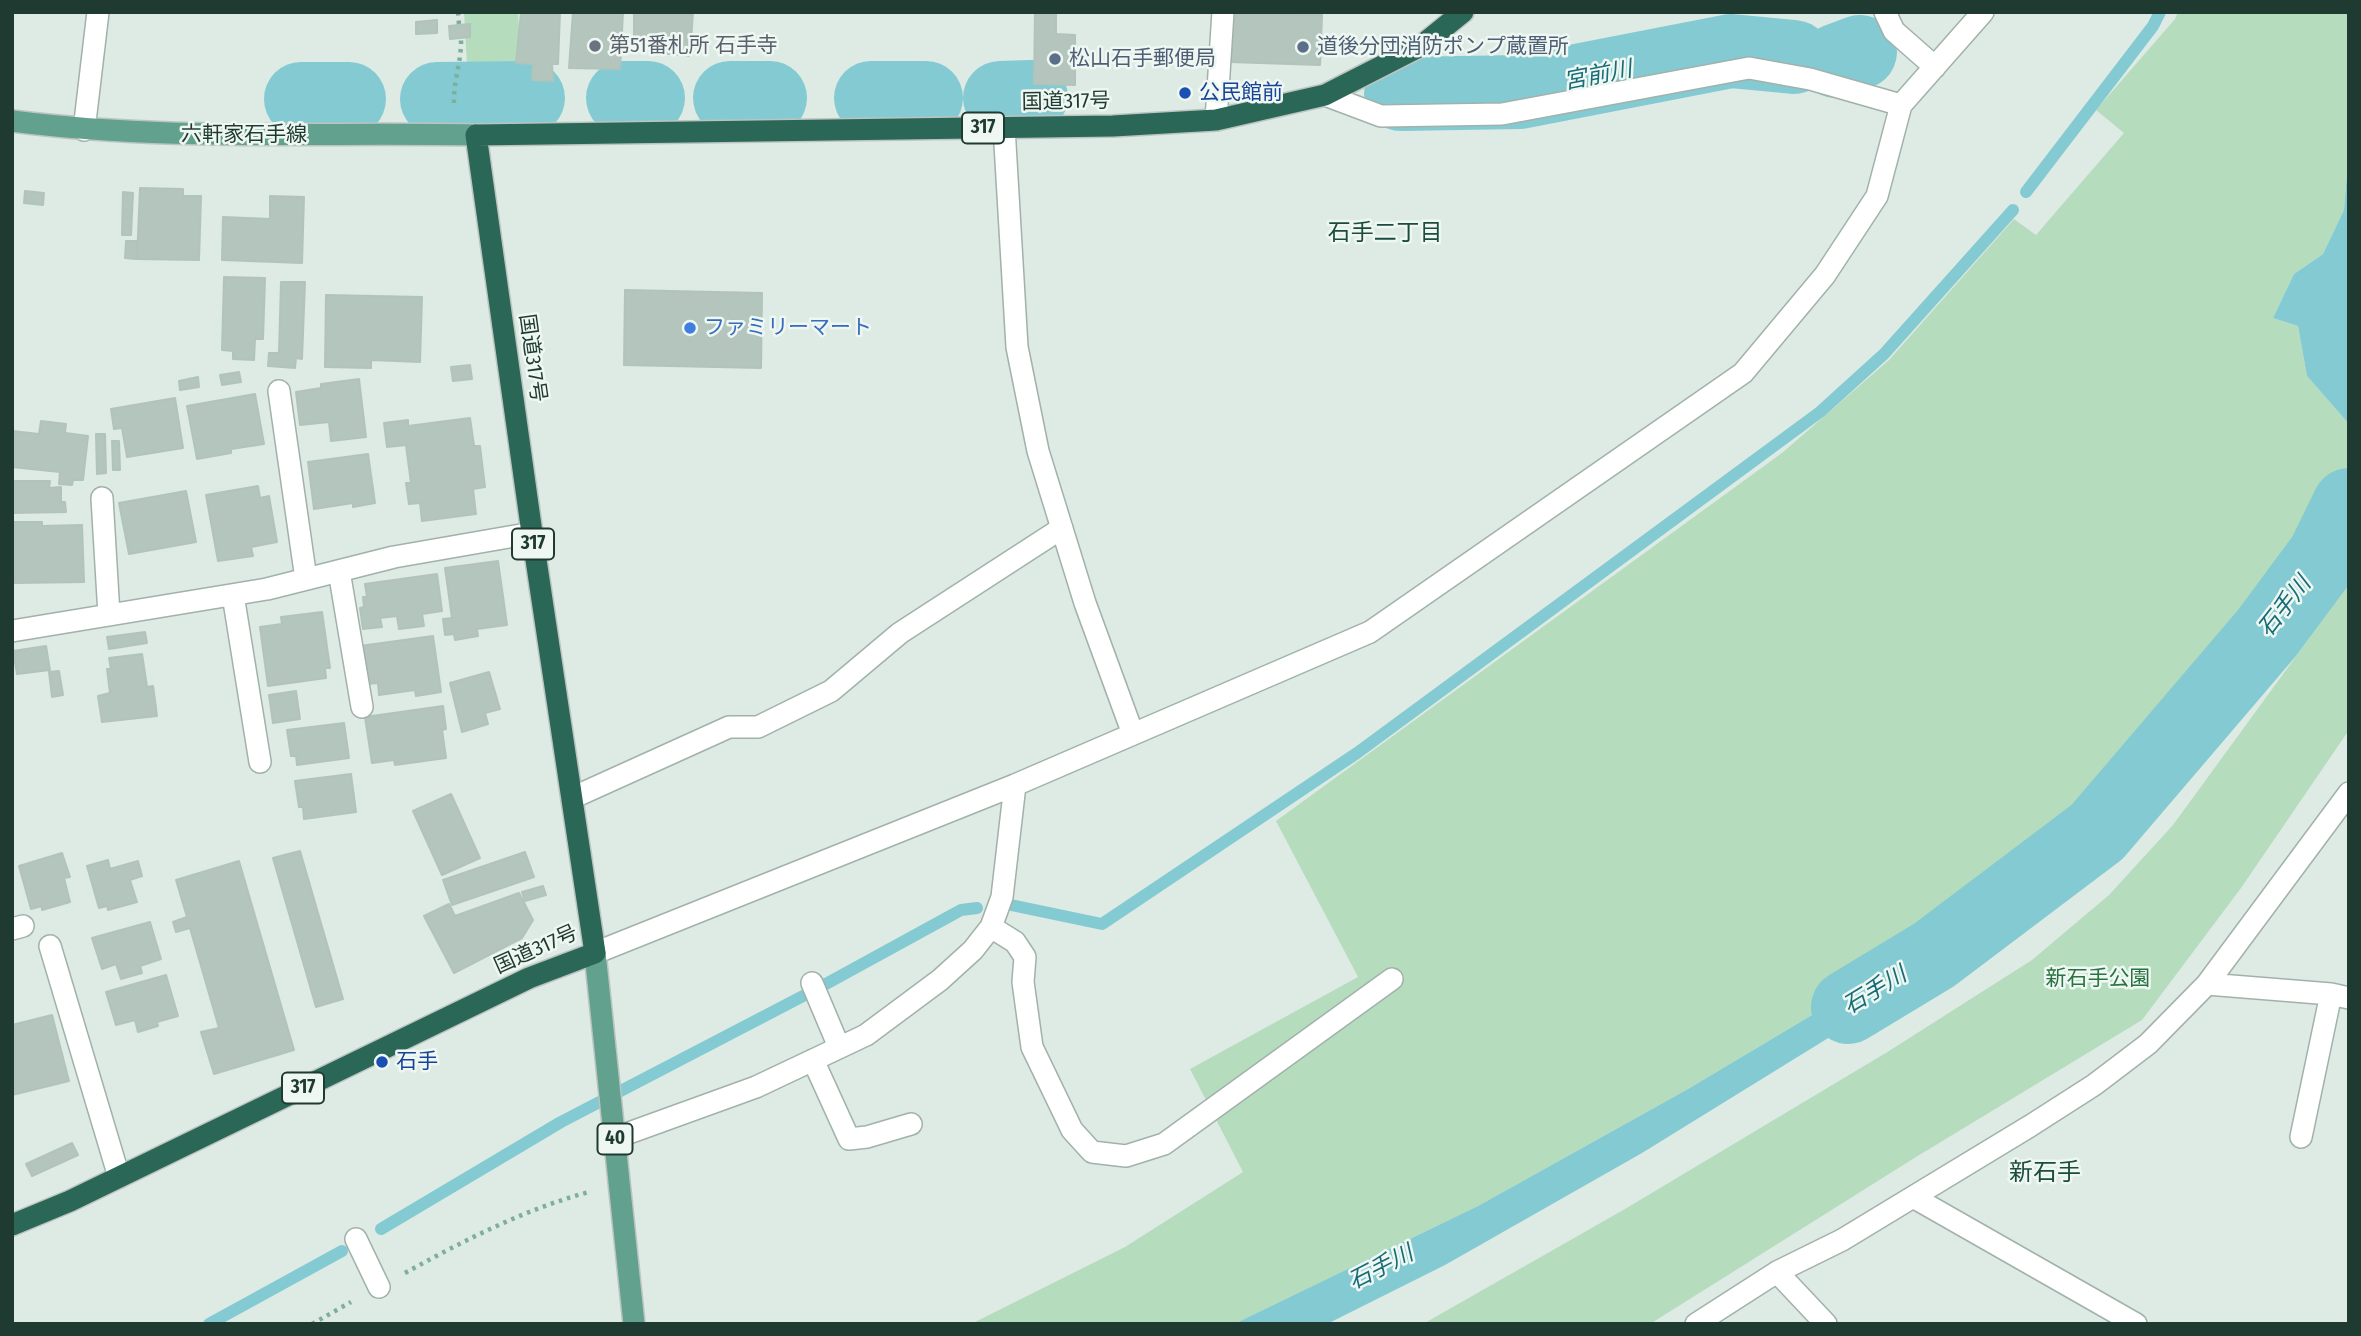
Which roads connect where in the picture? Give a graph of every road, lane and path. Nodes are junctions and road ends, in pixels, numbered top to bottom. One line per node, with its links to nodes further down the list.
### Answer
1 (98, 12): 16 (street)
2 (458, 12): 7 (path)
3 (1223, 12): 13 (street)
4 (1463, 12): 10 (highway, 国道317号 / 317)
5 (1885, 12): 9 (street)
6 (1983, 12): 9 (street)
7 (459, 25)
8 (461, 38): 12 (path)
9 (1934, 67): 11 (street)
10 (1325, 96): 11 (street); 13 (highway, 国道317号 / 317)
11 (1901, 104): 28 (street)
12 (454, 105)
13 (1216, 120): 15 (highway, 国道317号 / 317)
14 (12, 121): 16 (main road, 六軒家石手線)
15 (1004, 127): 17 (highway, 国道317号 / 317); 20 (street)
16 (84, 130): 17 (main road, 六軒家石手線)
17 (476, 135): 21 (highway, 国道317号 / 317)
18 (279, 391): 23 (street)
19 (102, 498): 25 (street)
20 (1062, 528): 28 (street); 32 (street)
21 (532, 533): 22 (street); 32 (highway, 国道317号 / 317)
22 (339, 571): 23 (street); 27 (street)
23 (306, 579): 24 (street)
24 (233, 595): 25 (street); 29 (street)
25 (109, 615): 26 (street)
26 (12, 631)
27 (362, 707)
28 (1133, 734): 30 (street)
29 (260, 762)
30 (1015, 785): 33 (street); 35 (street)
31 (2349, 793): 38 (street)
32 (572, 798): 35 (highway, 国道317号 / 317)
33 (991, 927): 36 (street); 40 (street)
34 (50, 946): 45 (street)
35 (595, 953): 44 (main road, 40); 45 (highway, 国道317号 / 317)
36 (1392, 979)
37 (812, 983): 40 (street)
38 (2207, 984): 39 (street); 47 (street)
39 (2340, 996): 43 (street)
40 (839, 1047): 41 (street)
41 (813, 1060): 42 (street); 44 (street)
42 (911, 1124)
43 (2301, 1137)
44 (615, 1138): 46 (main road, 40)
45 (119, 1177): 48 (highway, 国道317号 / 317)
46 (620, 1184): 51 (path); 53 (main road, 40)
47 (1913, 1198): 50 (street); 56 (street)
48 (12, 1225)
49 (356, 1239): 51 (street)
50 (1777, 1272): 54 (street); 55 (street)
51 (379, 1287): 52 (path)
52 (312, 1324)
53 (634, 1324)
54 (1696, 1324)
55 (1826, 1324)
56 (2136, 1324)

